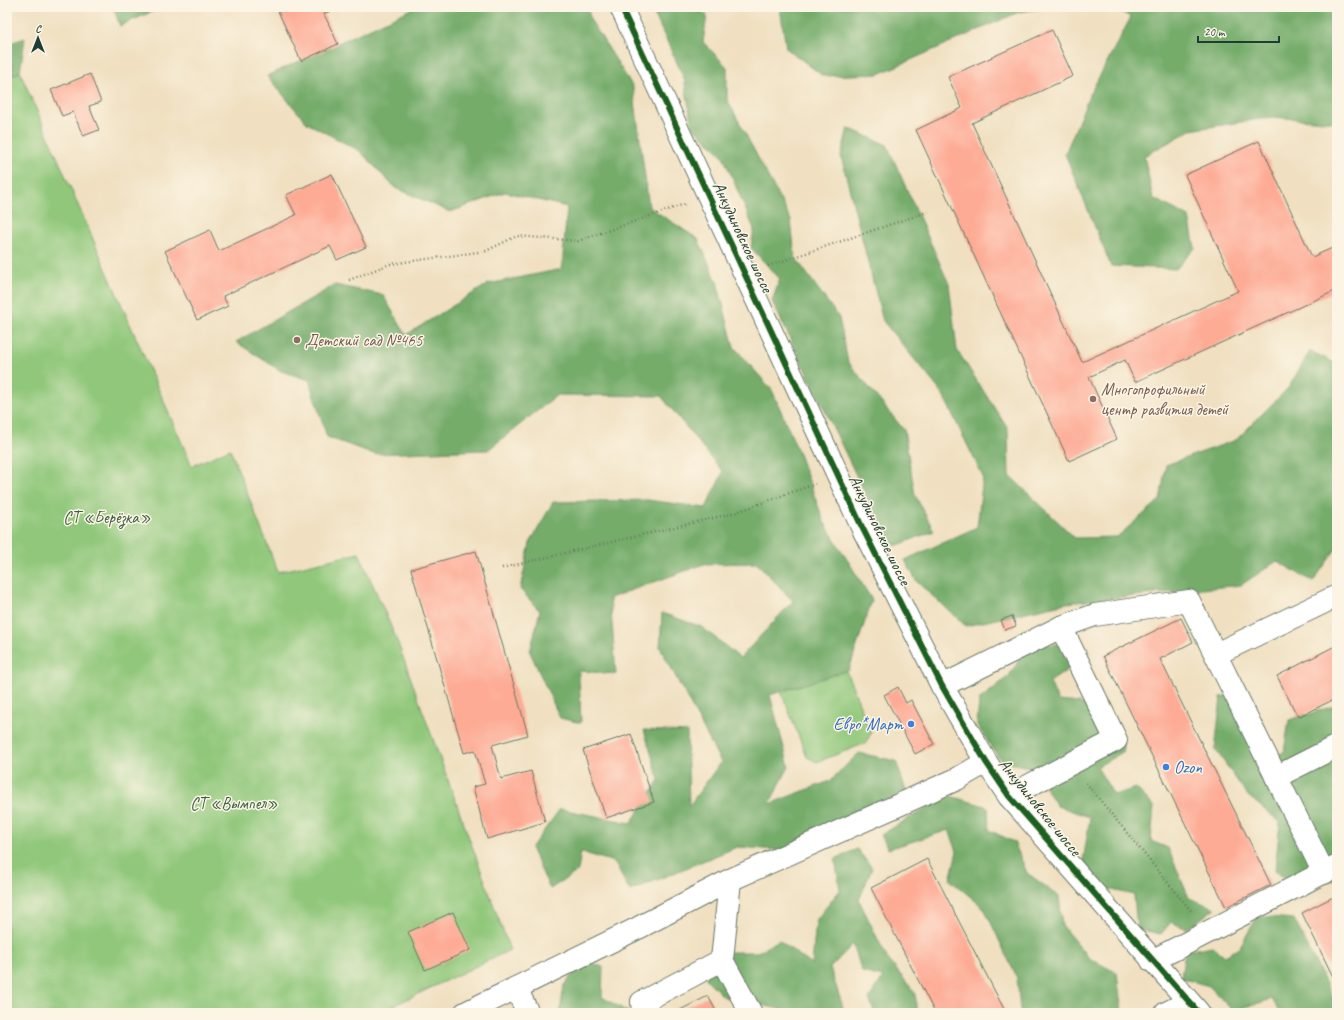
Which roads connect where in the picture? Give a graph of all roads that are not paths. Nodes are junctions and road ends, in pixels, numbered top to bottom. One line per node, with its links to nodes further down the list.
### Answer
1 (621, 7): 5 (street, Анкудиновское шоссе)
2 (1337, 596): 4 (street)
3 (1060, 627): 4 (street); 5 (street); 9 (street)
4 (1216, 654): 8 (street)
5 (942, 686): 7 (street, Анкудиновское шоссе)
6 (1337, 746): 8 (street)
7 (986, 762): 9 (street, Анкудиновское шоссе); 11 (street)
8 (1276, 777): 10 (street)
9 (1009, 796): 13 (street, Анкудиновское шоссе)
10 (1330, 869): 13 (street)
11 (730, 880): 12 (street); 14 (street)
12 (722, 960): 18 (street); 19 (street)
13 (1152, 961): 15 (street, Анкудиновское шоссе)
14 (516, 988): 16 (street); 17 (street)
15 (1194, 1008): 20 (street)
16 (465, 1013)
17 (528, 1013)
18 (643, 1013)
19 (751, 1013)
20 (1166, 1013)

